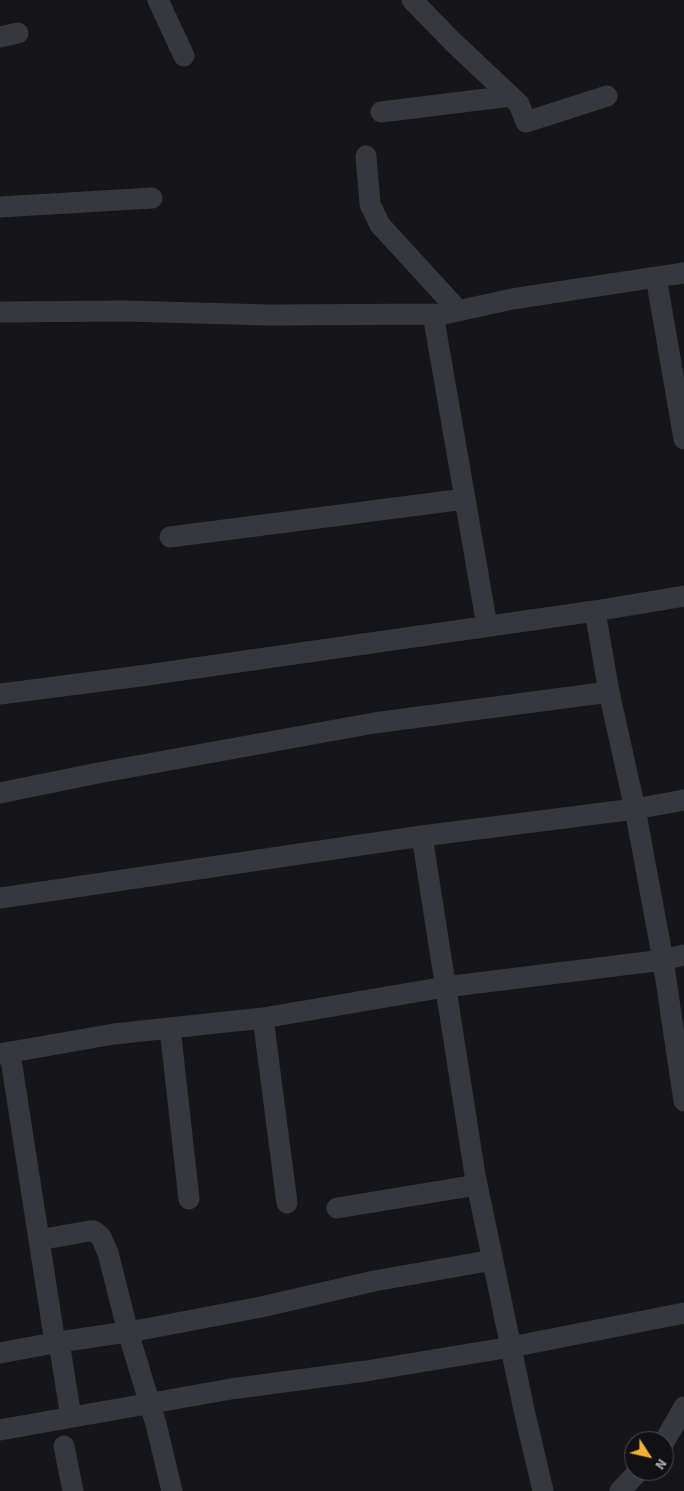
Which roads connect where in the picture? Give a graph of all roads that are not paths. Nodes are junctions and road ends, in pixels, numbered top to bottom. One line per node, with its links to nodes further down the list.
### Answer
1 (158, 0): 3 (street)
2 (412, 0): 4 (street)
3 (184, 56)
4 (511, 96): 5 (street); 6 (street)
5 (608, 96)
6 (381, 112)
7 (366, 156): 12 (street)
8 (152, 198): 9 (street)
9 (0, 207)
10 (684, 273): 11 (street)
11 (656, 277): 12 (street); 15 (street)
12 (459, 311): 14 (street)
13 (0, 312): 14 (street)
14 (433, 314): 17 (street)
15 (679, 393): 16 (street)
16 (684, 440)
17 (465, 499): 18 (street); 21 (street)
18 (170, 536)
19 (684, 596): 20 (street)
20 (595, 611): 21 (street); 22 (street)
21 (487, 626): 23 (street)
22 (609, 692): 24 (street); 26 (street)
23 (0, 694)
24 (0, 793)
25 (684, 800): 26 (street)
26 (634, 809): 27 (street); 30 (street)
27 (422, 836): 28 (street); 31 (street)
28 (0, 898)
29 (684, 955): 30 (street)
30 (663, 960): 31 (street); 35 (street)
31 (446, 987): 32 (street); 36 (street)
32 (262, 1018): 33 (street); 38 (street)
33 (170, 1028): 34 (street); 37 (street)
34 (5, 1053): 40 (street)
35 (684, 1101)
36 (477, 1185): 39 (street); 41 (street)
37 (189, 1198)
38 (287, 1203)
39 (337, 1208)
40 (39, 1240): 43 (street); 44 (street)
41 (493, 1260): 43 (street); 45 (street)
42 (684, 1313): 45 (street)
43 (128, 1332): 44 (street); 47 (street)
44 (57, 1342): 46 (street); 49 (street)
45 (511, 1347): 47 (street); 56 (street)
46 (0, 1353)
47 (150, 1404): 49 (street); 55 (street)
48 (684, 1407): 51 (street)
49 (71, 1417): 50 (street)
50 (0, 1430)
51 (670, 1431)
52 (64, 1446): 54 (street)
53 (630, 1481): 57 (street)
54 (72, 1491)
55 (172, 1491)
56 (543, 1491)
57 (620, 1491)

